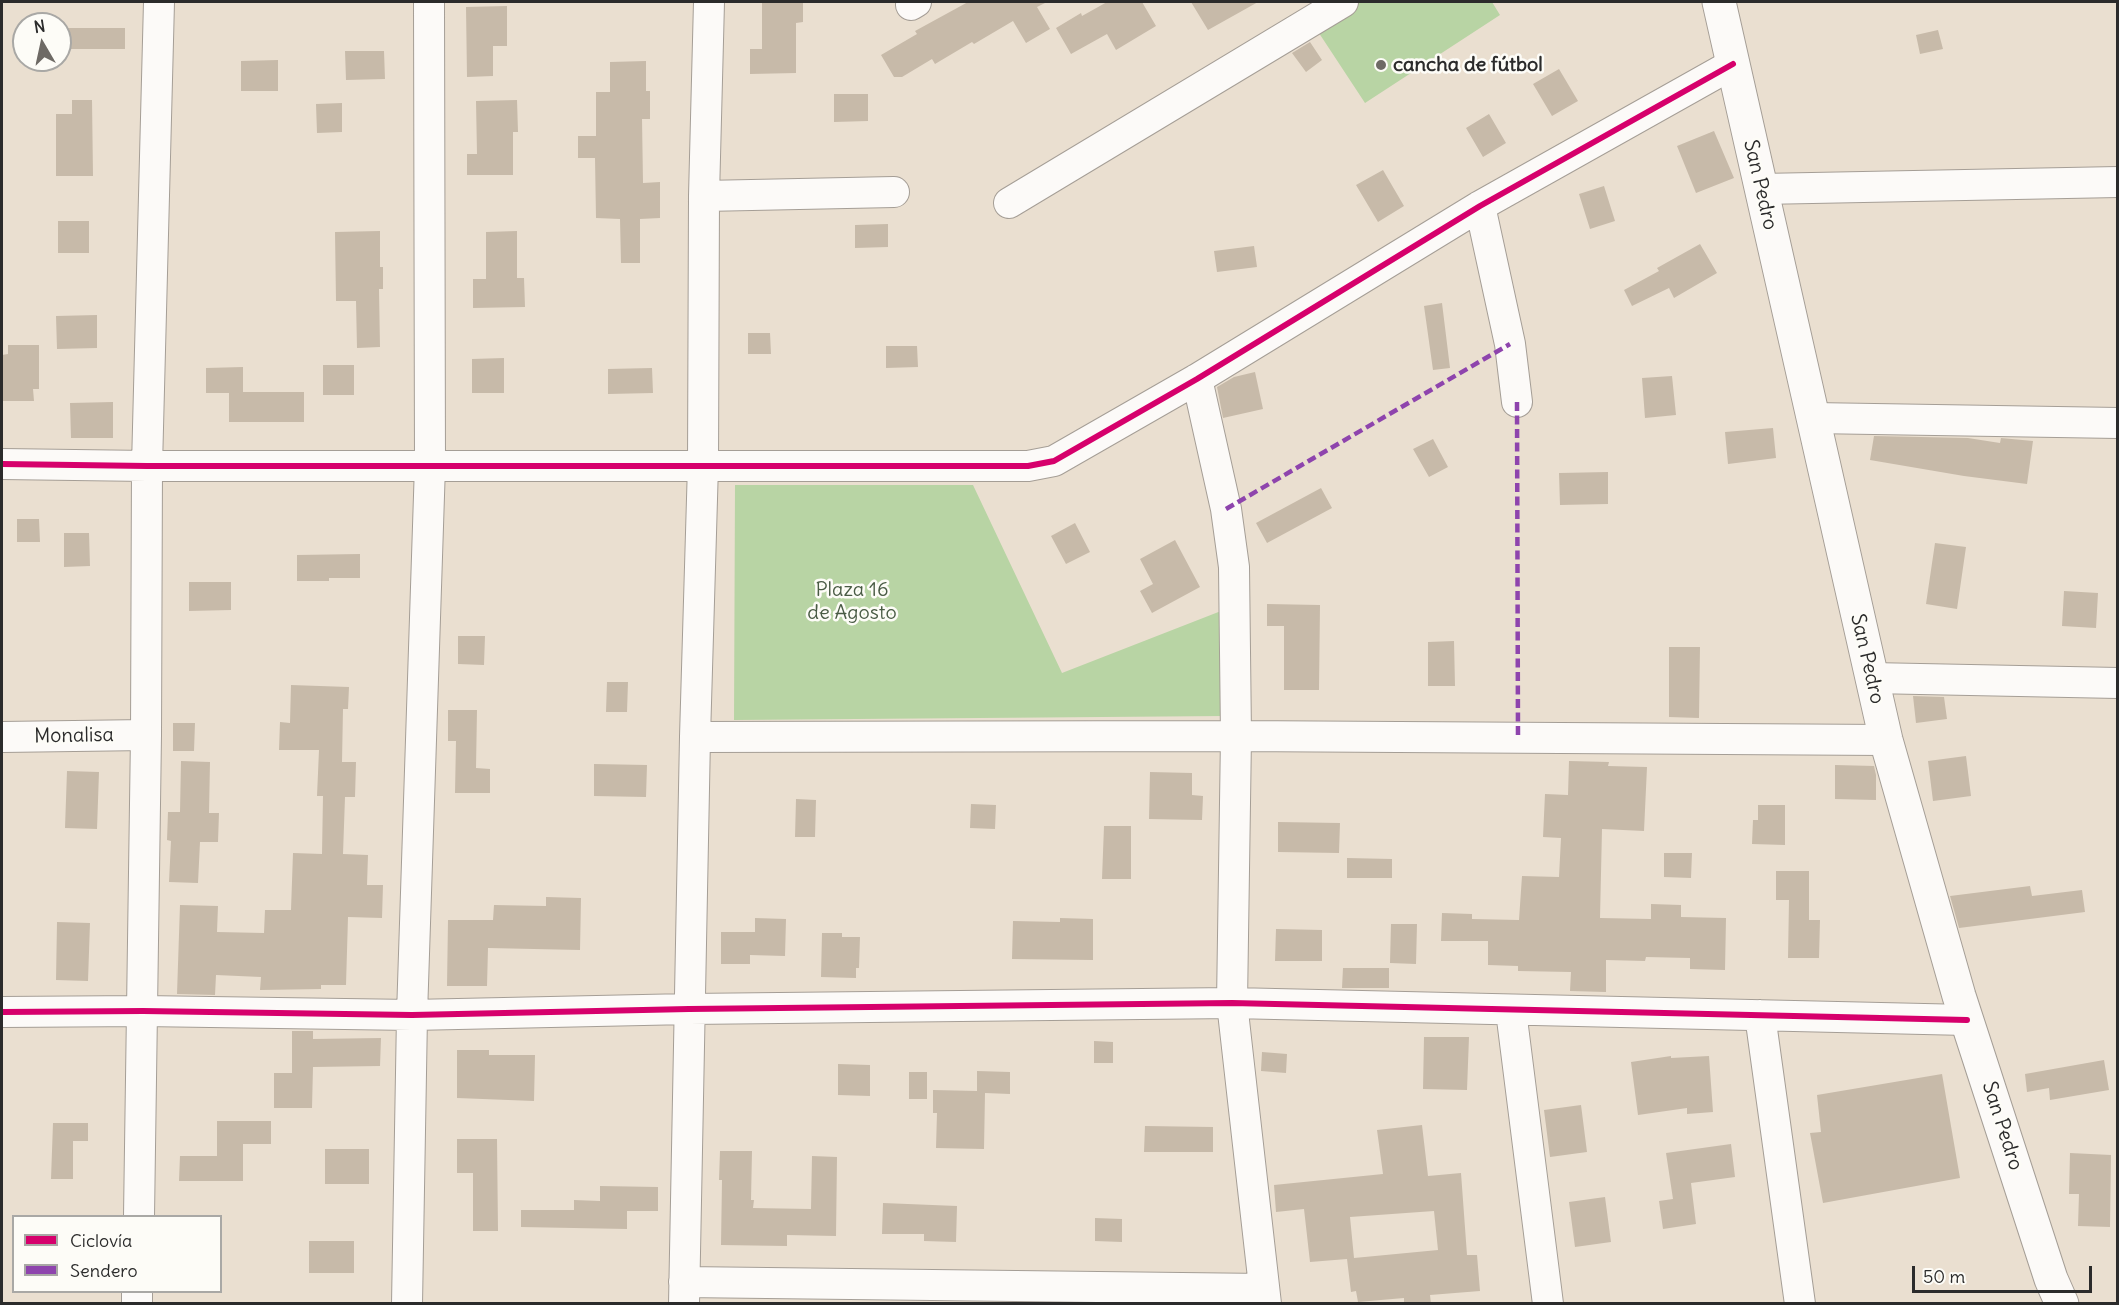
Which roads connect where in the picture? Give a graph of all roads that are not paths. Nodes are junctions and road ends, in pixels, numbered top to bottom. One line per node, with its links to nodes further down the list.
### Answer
1 (159, 2): 20 (street)
2 (429, 2): 18 (street)
3 (709, 2): 10 (street)
4 (1343, 2): 11 (street)
5 (1719, 2): 6 (main road, San Pedro)
6 (1733, 64): 8 (main road, San Pedro); 12 (street)
7 (2118, 182): 8 (street)
8 (1761, 189): 15 (main road, San Pedro)
9 (894, 192): 10 (street)
10 (704, 196): 19 (street)
11 (1009, 203)
12 (1480, 206): 13 (street); 14 (street)
13 (1197, 379): 19 (street); 24 (street)
14 (1517, 402)
15 (1813, 418): 16 (street); 21 (main road, San Pedro)
16 (2118, 423)
17 (2, 464): 20 (street)
18 (430, 465): 19 (street); 20 (street); 33 (street)
19 (703, 465): 26 (street)
20 (147, 466): 23 (street)
21 (1872, 678): 22 (street); 27 (main road, San Pedro)
22 (2118, 683)
23 (146, 735): 25 (street, Monalisa); 30 (street)
24 (1236, 736): 26 (street); 27 (street); 28 (street)
25 (2, 737)
26 (695, 737): 29 (street)
27 (1886, 740): 35 (main road, San Pedro)
28 (1232, 1003): 29 (street); 31 (street); 38 (street)
29 (689, 1009): 33 (street); 37 (street)
30 (143, 1011): 32 (street); 33 (street); 36 (street)
31 (1511, 1011): 34 (street); 40 (street)
32 (2, 1012)
33 (412, 1015): 39 (street)
34 (1760, 1015): 35 (street); 41 (street)
35 (1967, 1020): 42 (main road, San Pedro)
36 (139, 1215)
37 (684, 1293): 38 (street)
38 (1265, 1296)
39 (407, 1304)
40 (1548, 1304)
41 (1800, 1304)
42 (2062, 1304)

